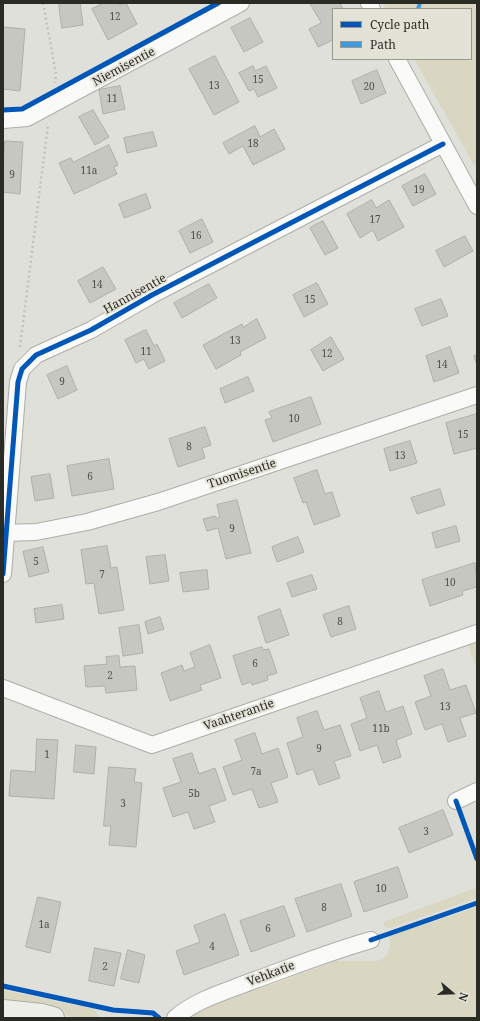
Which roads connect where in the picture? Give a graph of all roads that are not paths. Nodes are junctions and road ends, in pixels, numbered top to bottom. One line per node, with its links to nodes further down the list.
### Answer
1 (241, 3): 3 (street, Niemisentie)
2 (397, 60): 4 (street)
3 (3, 120)
4 (443, 144): 5 (street); 7 (street, Hannisentie)
5 (477, 206)
6 (477, 395): 7 (street, Tuomisentie)
7 (5, 533): 8 (street)
8 (3, 574)
9 (477, 633): 10 (street, Vaahterantie)
10 (3, 688)
11 (477, 791): 12 (street)
12 (456, 801)
13 (371, 940): 16 (street, Vehkatie)
14 (9, 1014): 15 (street)
15 (52, 1018)
16 (175, 1018)

